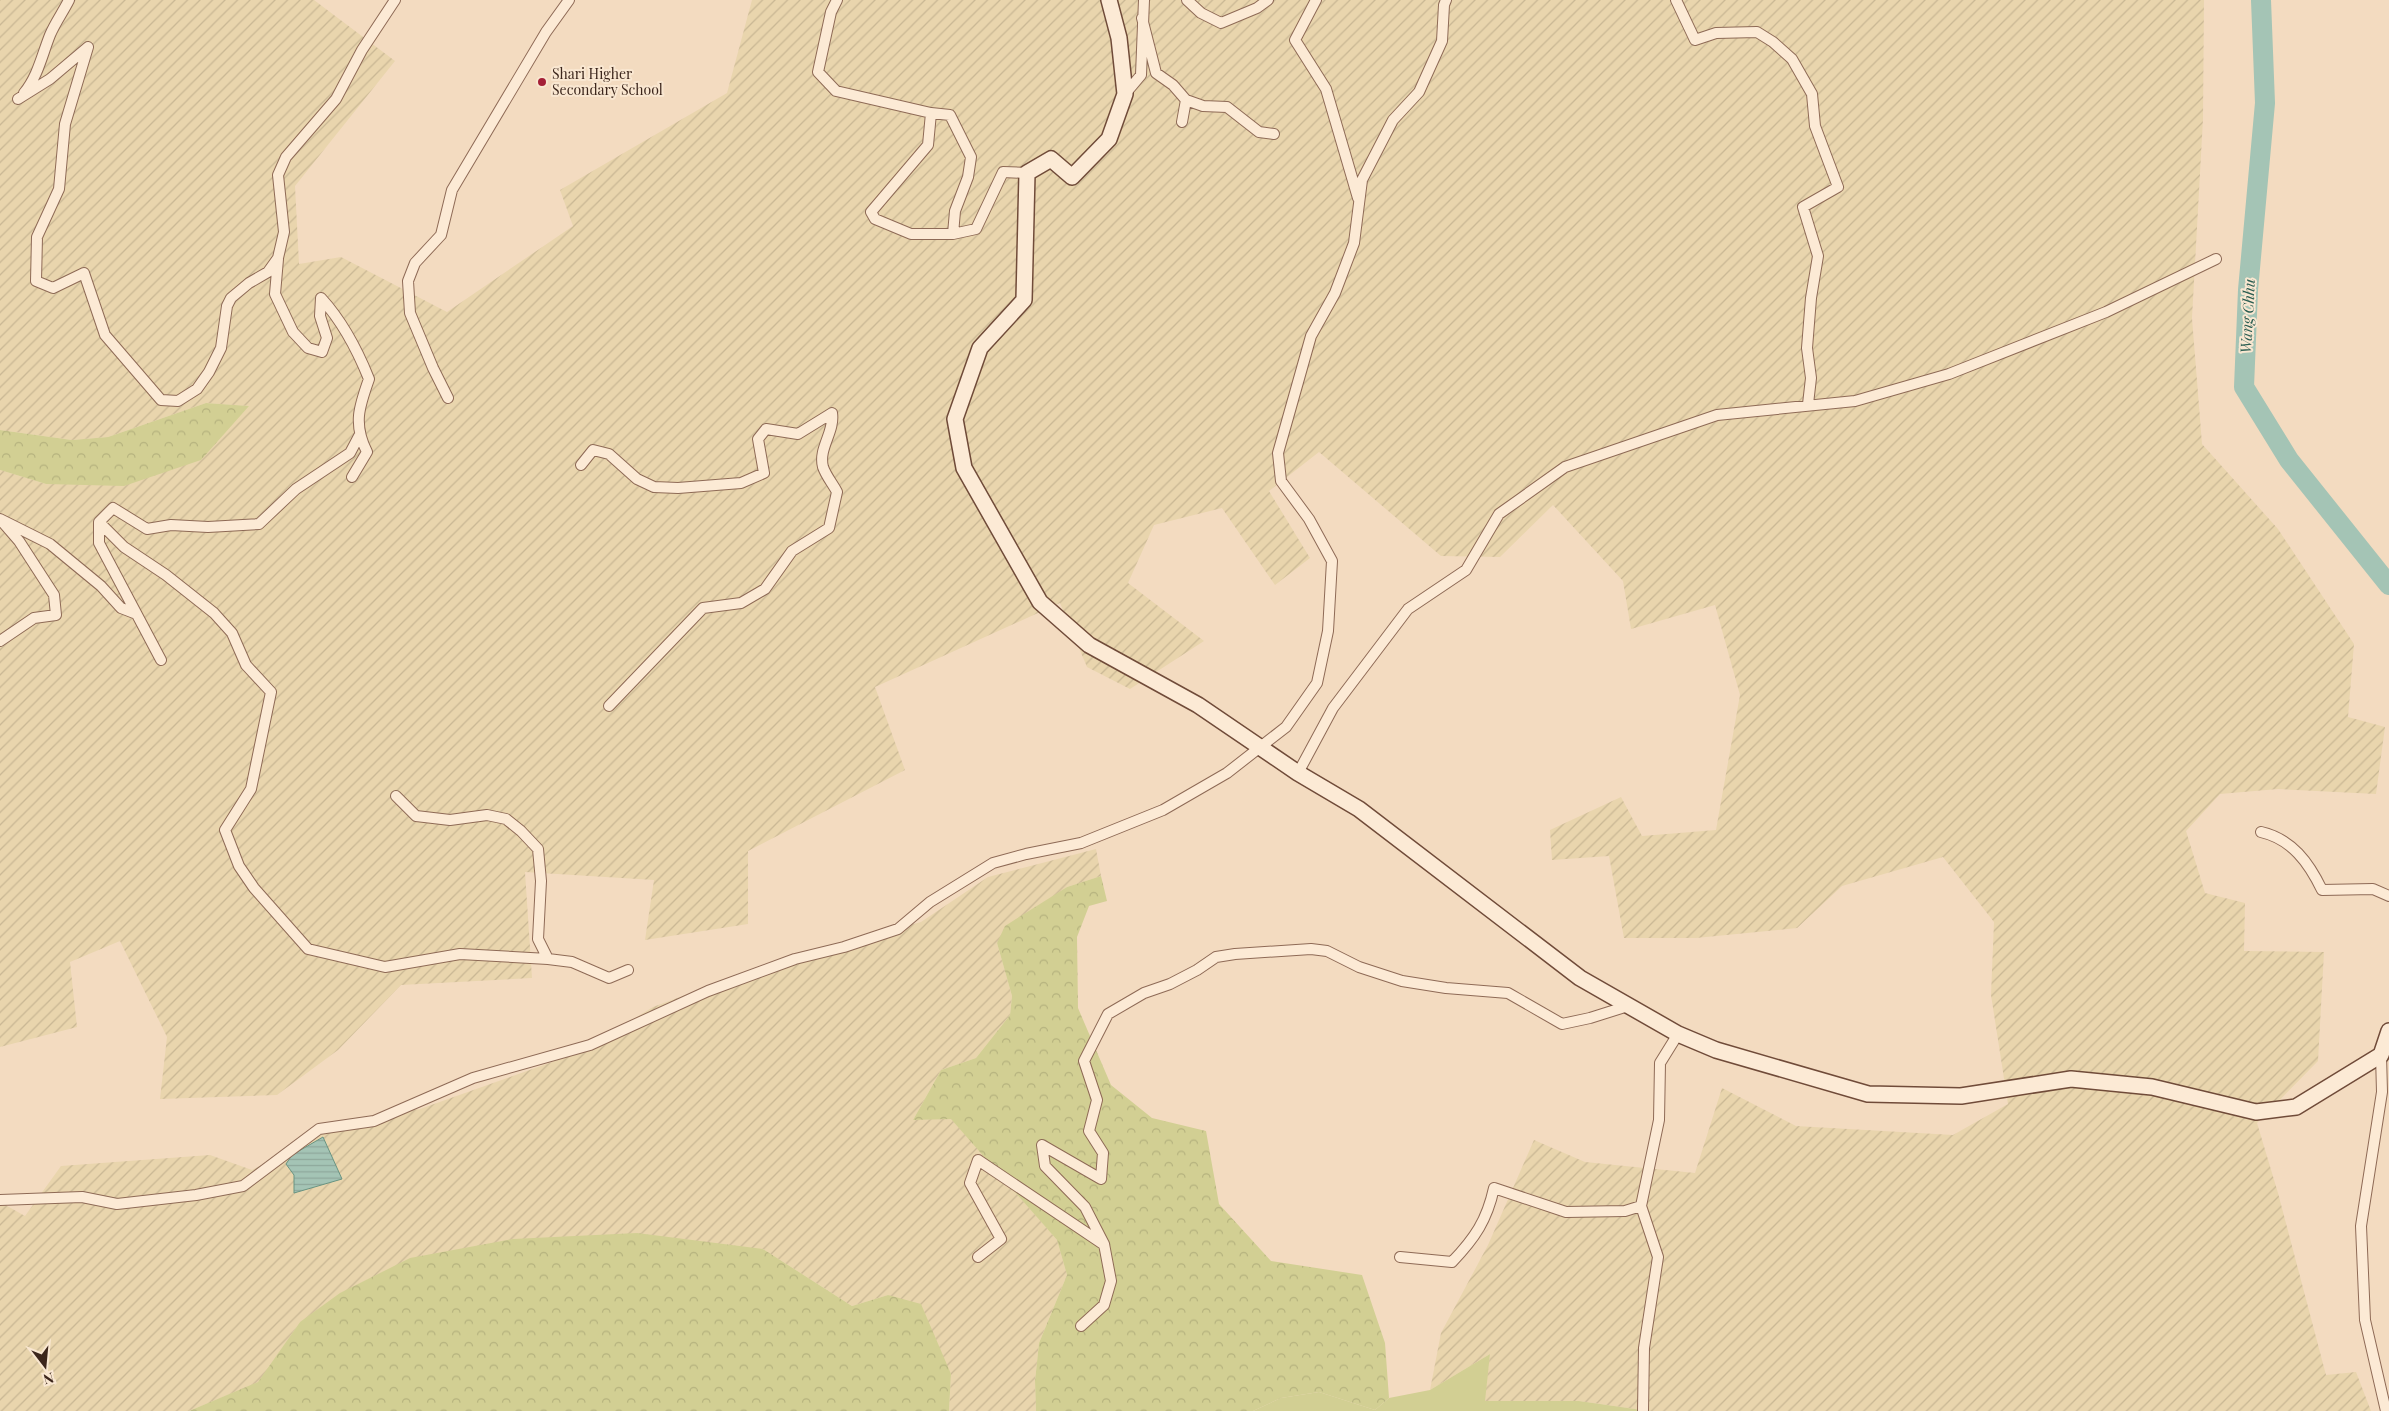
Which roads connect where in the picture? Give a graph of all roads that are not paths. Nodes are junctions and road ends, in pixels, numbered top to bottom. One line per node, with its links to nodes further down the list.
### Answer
1 (69, 0): 21 (street)
2 (396, 0): 21 (street)
3 (569, 0): 23 (street)
4 (838, 0): 15 (street)
5 (1110, 0): 13 (street)
6 (1144, 0): 12 (street)
7 (1187, 0): 8 (street)
8 (1268, 0)
9 (1316, 0): 19 (street)
10 (1446, 0): 19 (street)
11 (1676, 0): 24 (street)
12 (1142, 18): 13 (street); 14 (street)
13 (1126, 94): 18 (street)
14 (1186, 100): 16 (street); 17 (street)
15 (931, 113): 20 (street); 20 (street)
16 (1182, 122)
17 (1274, 134)
18 (1027, 173): 20 (street); 33 (street)
19 (1360, 201): 33 (street)
20 (953, 234)
21 (278, 258): 25 (street)
22 (2216, 258): 24 (street)
23 (448, 398)
24 (1808, 404): 34 (street)
25 (359, 436): 27 (street); 28 (street)
26 (581, 465): 32 (street)
27 (352, 476)
28 (99, 522): 29 (street); 38 (street)
29 (134, 613): 30 (street); 31 (street)
30 (0, 641)
31 (161, 660)
32 (609, 706)
33 (1260, 747): 34 (street); 44 (street)
34 (1298, 772): 40 (street)
35 (396, 796): 38 (street)
36 (2261, 832): 37 (street)
37 (2389, 896)
38 (548, 958): 39 (street)
39 (628, 970)
40 (1628, 1006): 42 (street); 46 (street)
41 (2389, 1031): 43 (street)
42 (1678, 1034): 43 (street); 45 (street)
43 (2381, 1055): 51 (street)
44 (0, 1200)
45 (1641, 1206): 48 (street); 50 (street)
46 (1104, 1244): 47 (street); 49 (street)
47 (978, 1257)
48 (1400, 1257)
49 (1082, 1326)
50 (1643, 1411)
51 (2386, 1411)

